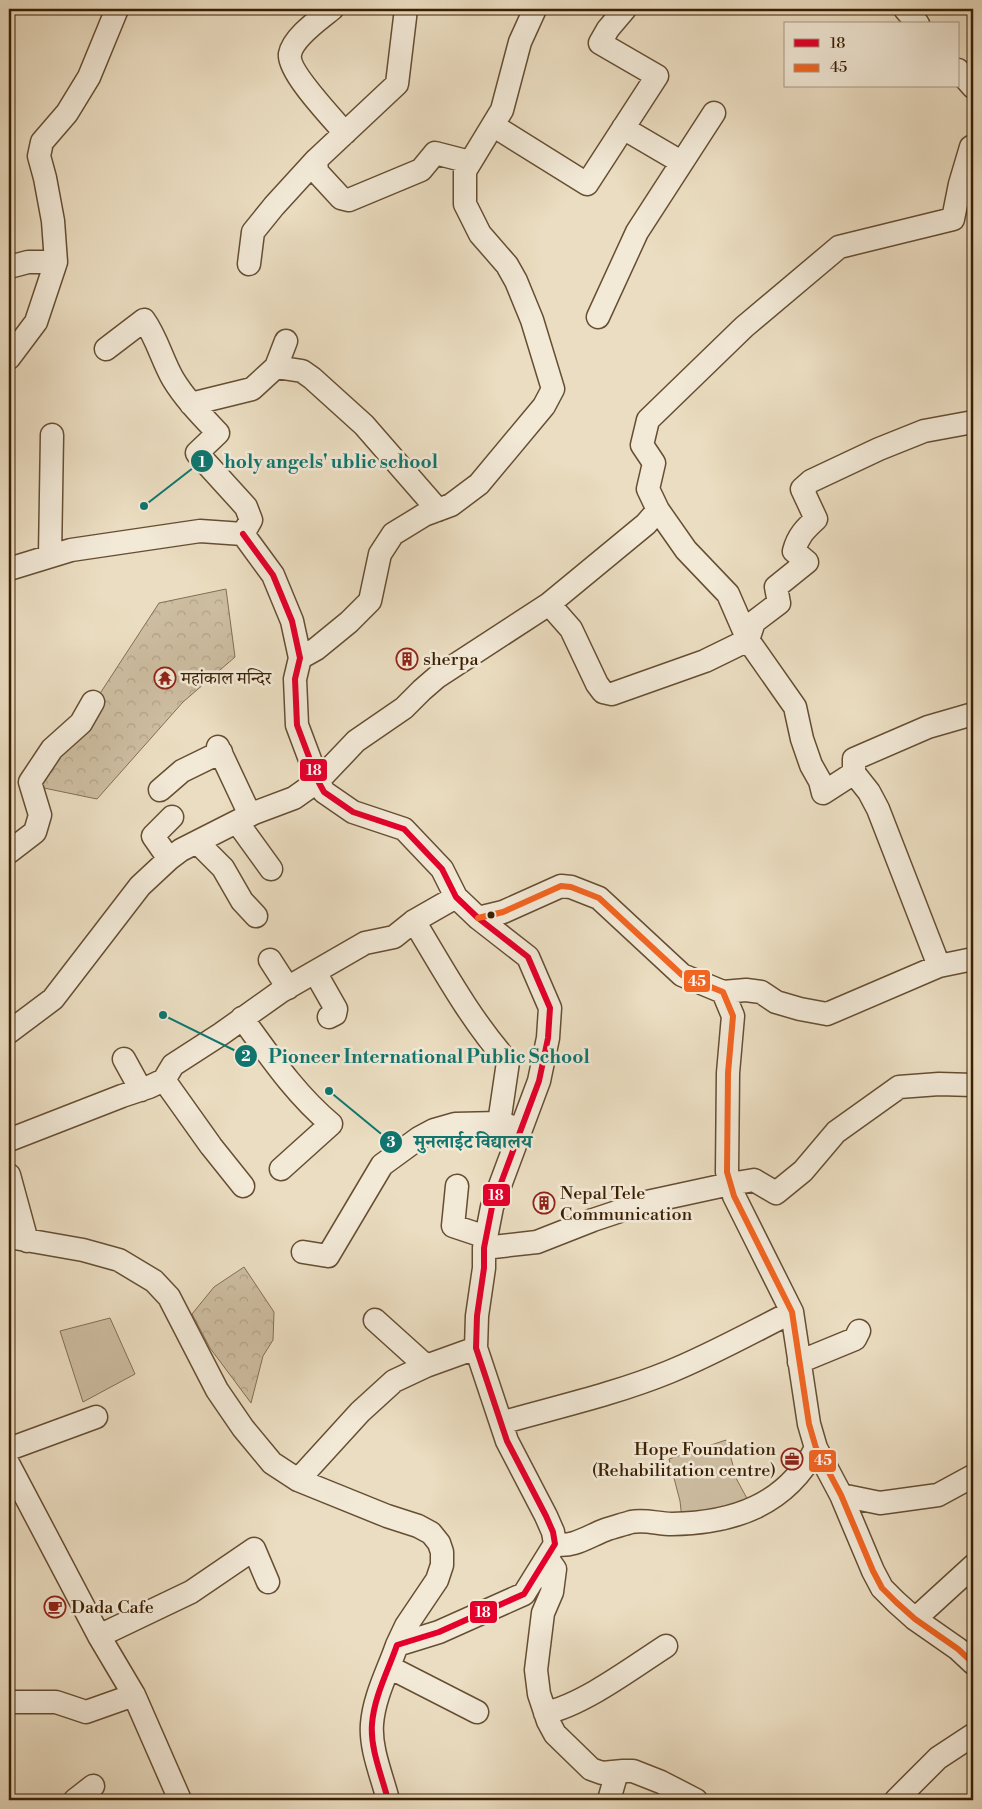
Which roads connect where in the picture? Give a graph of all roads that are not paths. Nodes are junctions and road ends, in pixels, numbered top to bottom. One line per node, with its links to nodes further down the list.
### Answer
1 (117, 9): 18 (street)
2 (332, 9): 13 (street)
3 (406, 9): 13 (street)
4 (535, 9): 11 (street)
5 (625, 9): 12 (street)
6 (904, 9): 7 (street)
7 (916, 22)
8 (960, 72): 9 (street)
9 (973, 87)
10 (714, 114): 17 (street)
11 (494, 126): 12 (street); 16 (street)
12 (623, 128): 17 (street)
13 (345, 133): 15 (street)
14 (973, 146): 30 (street)
15 (316, 160): 16 (street); 19 (street)
16 (470, 162): 29 (street)
17 (681, 162): 21 (street)
18 (56, 262): 20 (street); 24 (street)
19 (249, 264)
20 (9, 267)
21 (598, 317)
22 (286, 341): 25 (street)
23 (106, 349): 26 (street)
24 (9, 358)
25 (276, 367): 26 (street); 29 (street)
26 (191, 404): 31 (street)
27 (973, 422): 35 (street)
28 (52, 435): 32 (street)
29 (438, 510): 36 (street)
30 (658, 510): 34 (street); 35 (street)
31 (243, 534): 32 (street); 36 (street)
32 (50, 556): 33 (street)
33 (9, 569)
34 (549, 604): 35 (street); 40 (street)
35 (748, 640): 39 (street)
36 (300, 658): 40 (street)
37 (93, 702): 45 (street)
38 (973, 714): 39 (street)
39 (854, 773): 54 (street)
40 (318, 781): 43 (street); 48 (street)
41 (160, 790): 43 (street)
42 (172, 817): 46 (street)
43 (243, 819): 44 (street); 47 (street)
44 (197, 842): 46 (street); 49 (street)
45 (9, 852)
46 (169, 859): 60 (street)
47 (271, 869)
48 (456, 897): 50 (street); 51 (street)
49 (256, 916)
50 (478, 918): 57 (street); 66 (street)
51 (414, 921): 55 (street); 65 (street)
52 (973, 959): 54 (street)
53 (270, 960): 56 (street)
54 (939, 966): 57 (street)
55 (315, 972): 56 (street); 58 (street)
56 (288, 988): 59 (street)
57 (723, 992): 70 (street)
58 (329, 1017)
59 (242, 1018): 62 (street); 68 (street)
60 (9, 1032)
61 (124, 1060): 64 (street)
62 (164, 1080): 64 (street); 71 (street)
63 (973, 1085): 70 (street)
64 (141, 1090): 67 (street)
65 (499, 1122): 66 (street); 75 (street)
66 (520, 1129): 74 (street)
67 (9, 1140)
68 (281, 1169)
69 (9, 1175): 73 (street)
70 (730, 1184): 74 (street); 76 (street)
71 (243, 1186)
72 (457, 1186): 74 (street)
73 (18, 1239): 88 (street)
74 (485, 1242): 79 (street)
75 (303, 1252)
76 (792, 1312): 80 (street); 83 (street)
77 (376, 1320): 81 (street)
78 (858, 1330): 80 (street)
79 (476, 1348): 81 (street); 83 (street)
80 (799, 1362): 84 (street)
81 (426, 1366): 88 (street)
82 (96, 1417): 85 (street)
83 (500, 1423): 90 (street)
84 (816, 1448): 89 (street); 90 (street)
85 (9, 1449)
86 (9, 1465): 94 (street)
87 (973, 1476): 89 (street)
88 (298, 1480): 95 (street)
89 (841, 1496): 93 (street)
90 (551, 1551): 95 (street); 102 (street)
91 (973, 1566): 93 (street)
92 (268, 1582): 94 (street)
93 (915, 1619): 97 (street)
94 (99, 1636): 99 (street)
95 (397, 1646): 98 (street)
96 (666, 1646): 102 (street)
97 (973, 1663)
98 (389, 1667): 101 (street); 106 (street)
99 (134, 1695): 100 (street); 108 (street)
100 (9, 1702)
101 (477, 1712)
102 (545, 1713): 104 (street)
103 (973, 1735): 111 (street)
104 (617, 1772): 109 (street); 110 (street)
105 (93, 1786): 107 (street)
106 (391, 1796)
107 (75, 1800)
108 (180, 1800)
109 (609, 1800)
110 (696, 1800)
111 (896, 1800)

